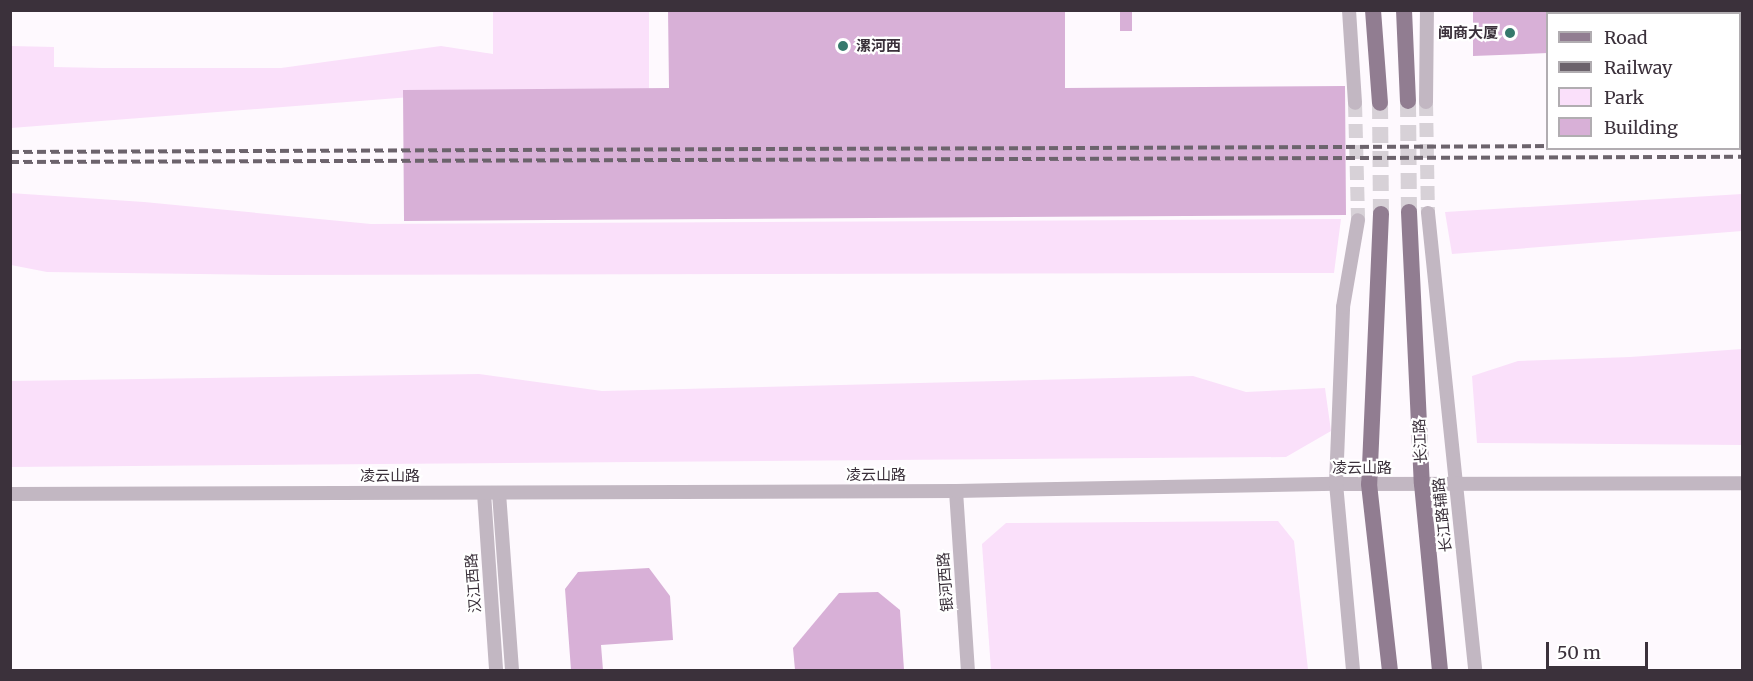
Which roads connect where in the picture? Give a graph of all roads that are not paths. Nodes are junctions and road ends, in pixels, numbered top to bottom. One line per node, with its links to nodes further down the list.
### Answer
1 (1348, 10): 8 (street)
2 (1373, 10): 7 (main road)
3 (1404, 10): 5 (main road)
4 (1426, 10): 6 (street)
5 (1408, 101)
6 (1426, 102)
7 (1380, 103)
8 (1354, 104)
9 (1408, 212): 16 (main road, 长江路)
10 (1428, 213): 17 (street, 长江路辅路)
11 (1381, 214): 15 (main road)
12 (1358, 220): 14 (street)
13 (1743, 483): 17 (street, 凌云山路)
14 (1336, 484): 15 (street, 凌云山路); 18 (street, 凌云山路); 25 (street)
15 (1369, 484): 16 (street, 凌云山路); 26 (main road)
16 (1422, 484): 17 (street, 凌云山路); 27 (main road, 长江路)
17 (1455, 484): 28 (street, 长江路辅路)
18 (956, 491): 20 (street, 凌云山路); 24 (street, 银河西路)
19 (484, 492): 20 (street, 凌云山路); 21 (street, 凌云山路); 22 (street, 汉江西路)
20 (499, 493): 23 (street)
21 (10, 494)
22 (496, 670)
23 (512, 670)
24 (968, 670)
25 (1353, 670)
26 (1390, 670)
27 (1440, 670)
28 (1475, 670)

